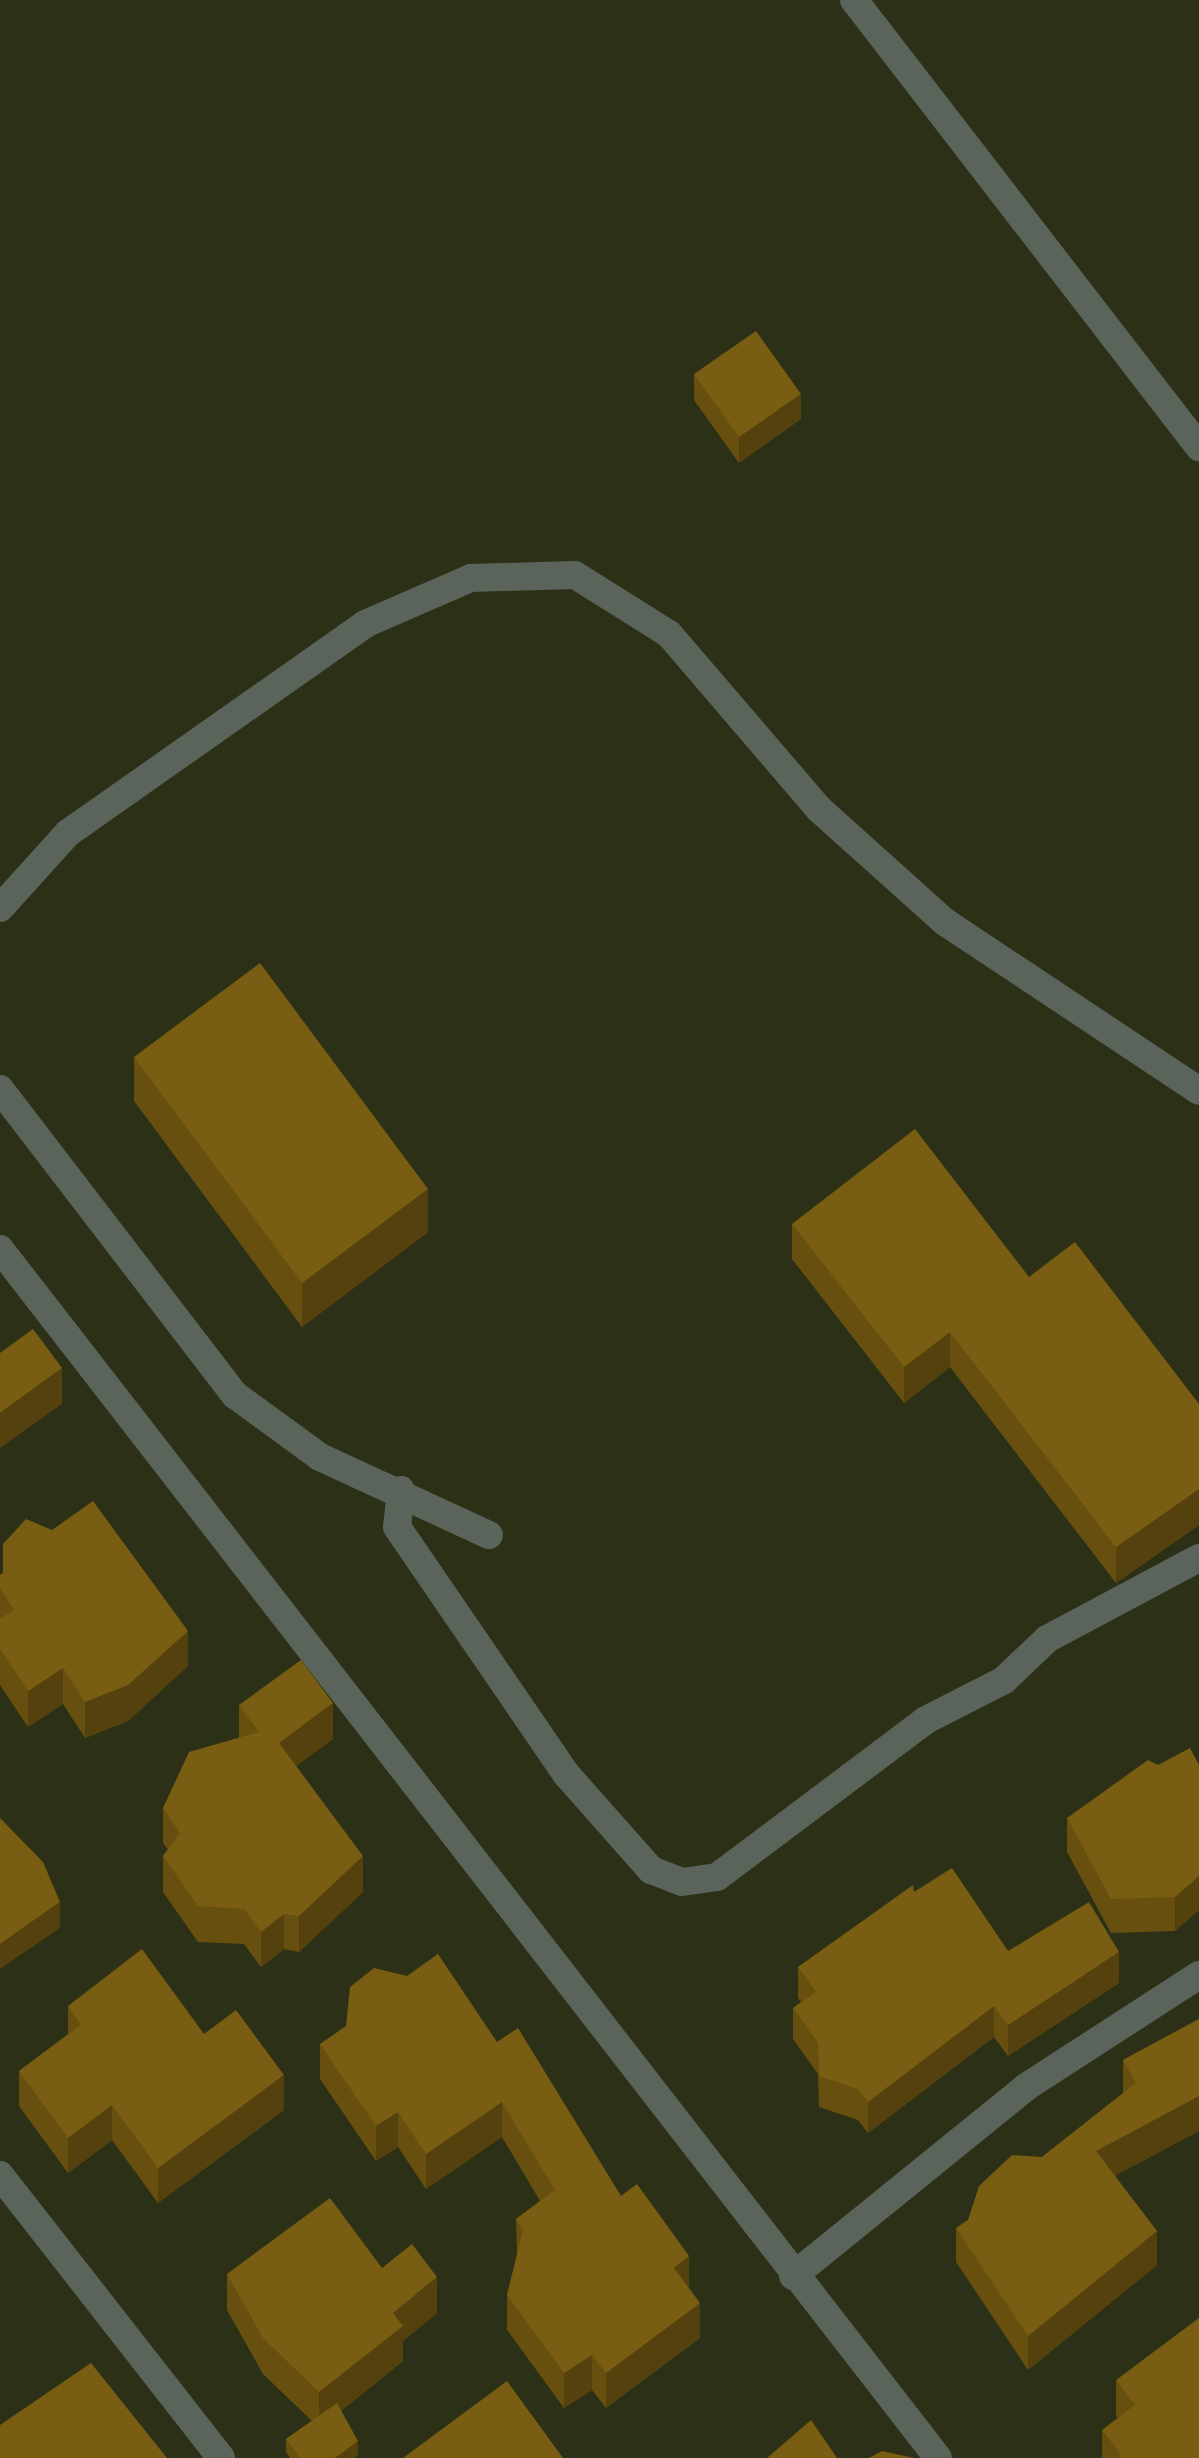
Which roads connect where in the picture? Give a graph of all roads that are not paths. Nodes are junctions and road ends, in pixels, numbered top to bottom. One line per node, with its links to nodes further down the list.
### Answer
1 (854, 0): 2 (lane)
2 (1199, 447)
3 (0, 908): 5 (lane)
4 (0, 1089): 7 (lane)
5 (1199, 1092)
6 (0, 1249): 12 (lane)
7 (401, 1490): 8 (lane); 9 (lane)
8 (489, 1535)
9 (1199, 1558)
10 (1199, 1976): 12 (lane)
11 (0, 2175): 13 (lane)
12 (793, 2276): 14 (lane)
13 (221, 2458)
14 (938, 2458)

